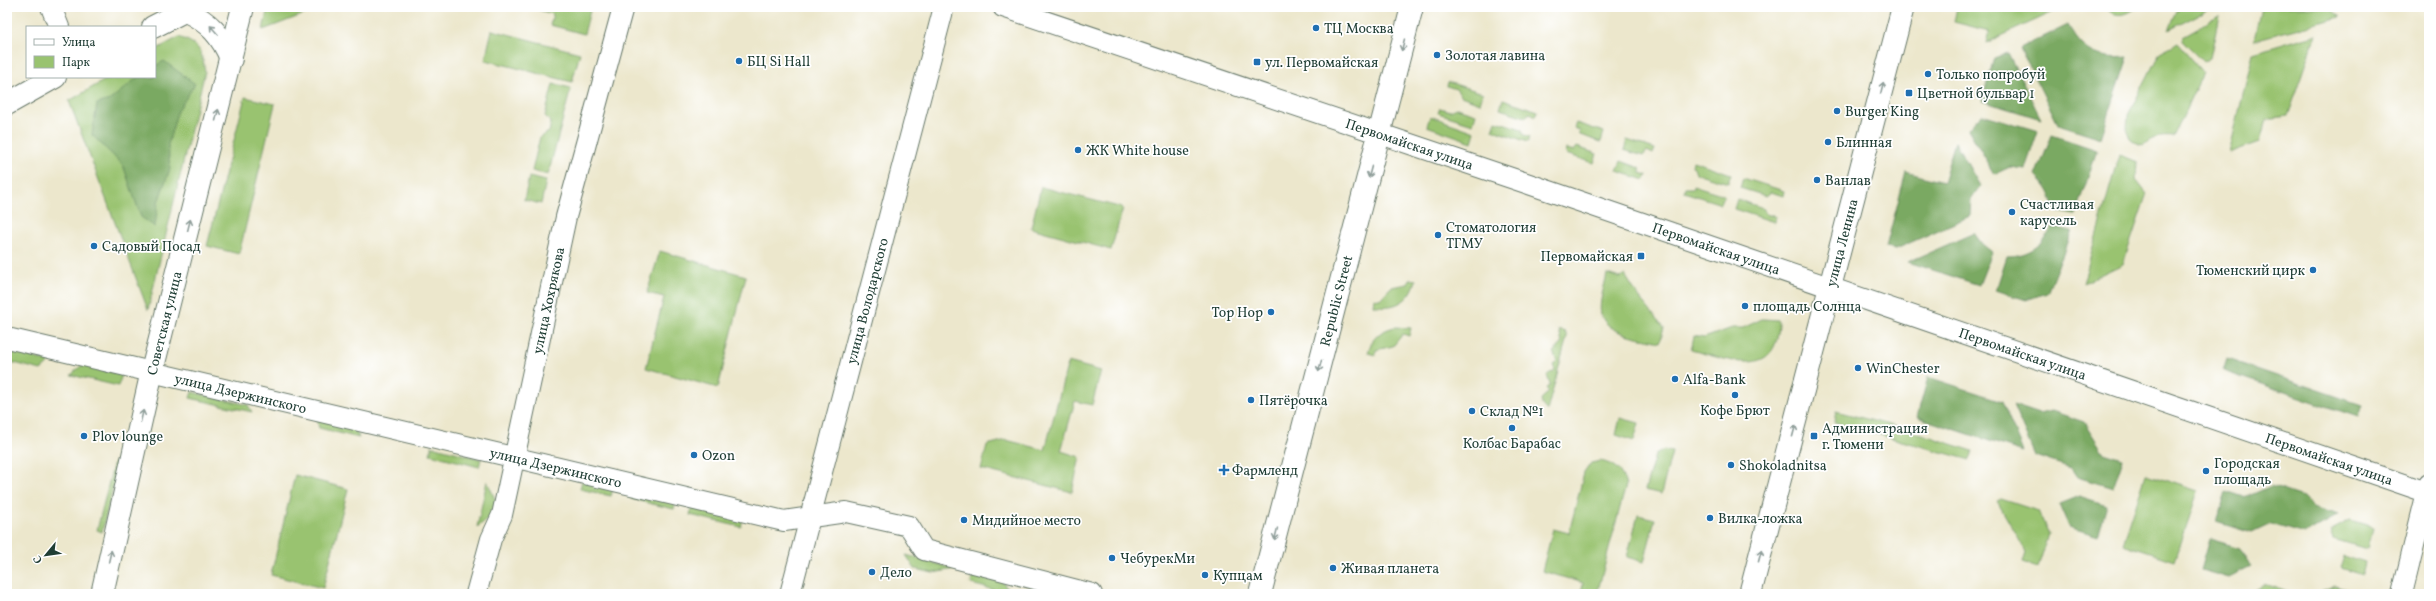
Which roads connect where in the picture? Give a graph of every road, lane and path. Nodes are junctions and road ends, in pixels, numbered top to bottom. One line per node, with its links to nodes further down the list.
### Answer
1 (51, 7): 9 (street)
2 (243, 7): 11 (main road, Советская улица)
3 (623, 7): 18 (street, улица Хохрякова)
4 (944, 7): 20 (street, улица Володарского)
5 (1003, 7): 14 (street, Первомайская улица)
6 (1412, 7): 14 (main road, Republic Street, one-way to 14)
7 (1903, 7): 15 (main road, улица Ленина, one-way to 7)
8 (189, 9): 10 (main road); 11 (main road, one-way to 8)
9 (59, 26)
10 (156, 26)
11 (232, 59): 17 (main road, Советская улица, one-way to 11)
12 (52, 78): 13 (main road)
13 (7, 104)
14 (1380, 135): 15 (street, Первомайская улица); 25 (main road, Republic Street, one-way to 25)
15 (1831, 288): 19 (street, Первомайская улица); 26 (main road, улица Ленина, one-way to 15)
16 (7, 338): 17 (street, улица Дзержинского)
17 (152, 371): 18 (street, улица Дзержинского); 21 (main road, Советская улица, one-way to 17)
18 (513, 457): 20 (street, улица Дзержинского); 22 (street, улица Хохрякова)
19 (2428, 489): 27 (street)
20 (811, 516): 23 (street, улица Володарского); 24 (street, улица Дзержинского)
21 (102, 594)
22 (476, 594)
23 (790, 594)
24 (1092, 594)
25 (1260, 594)
26 (1750, 594)
27 (2402, 594)

